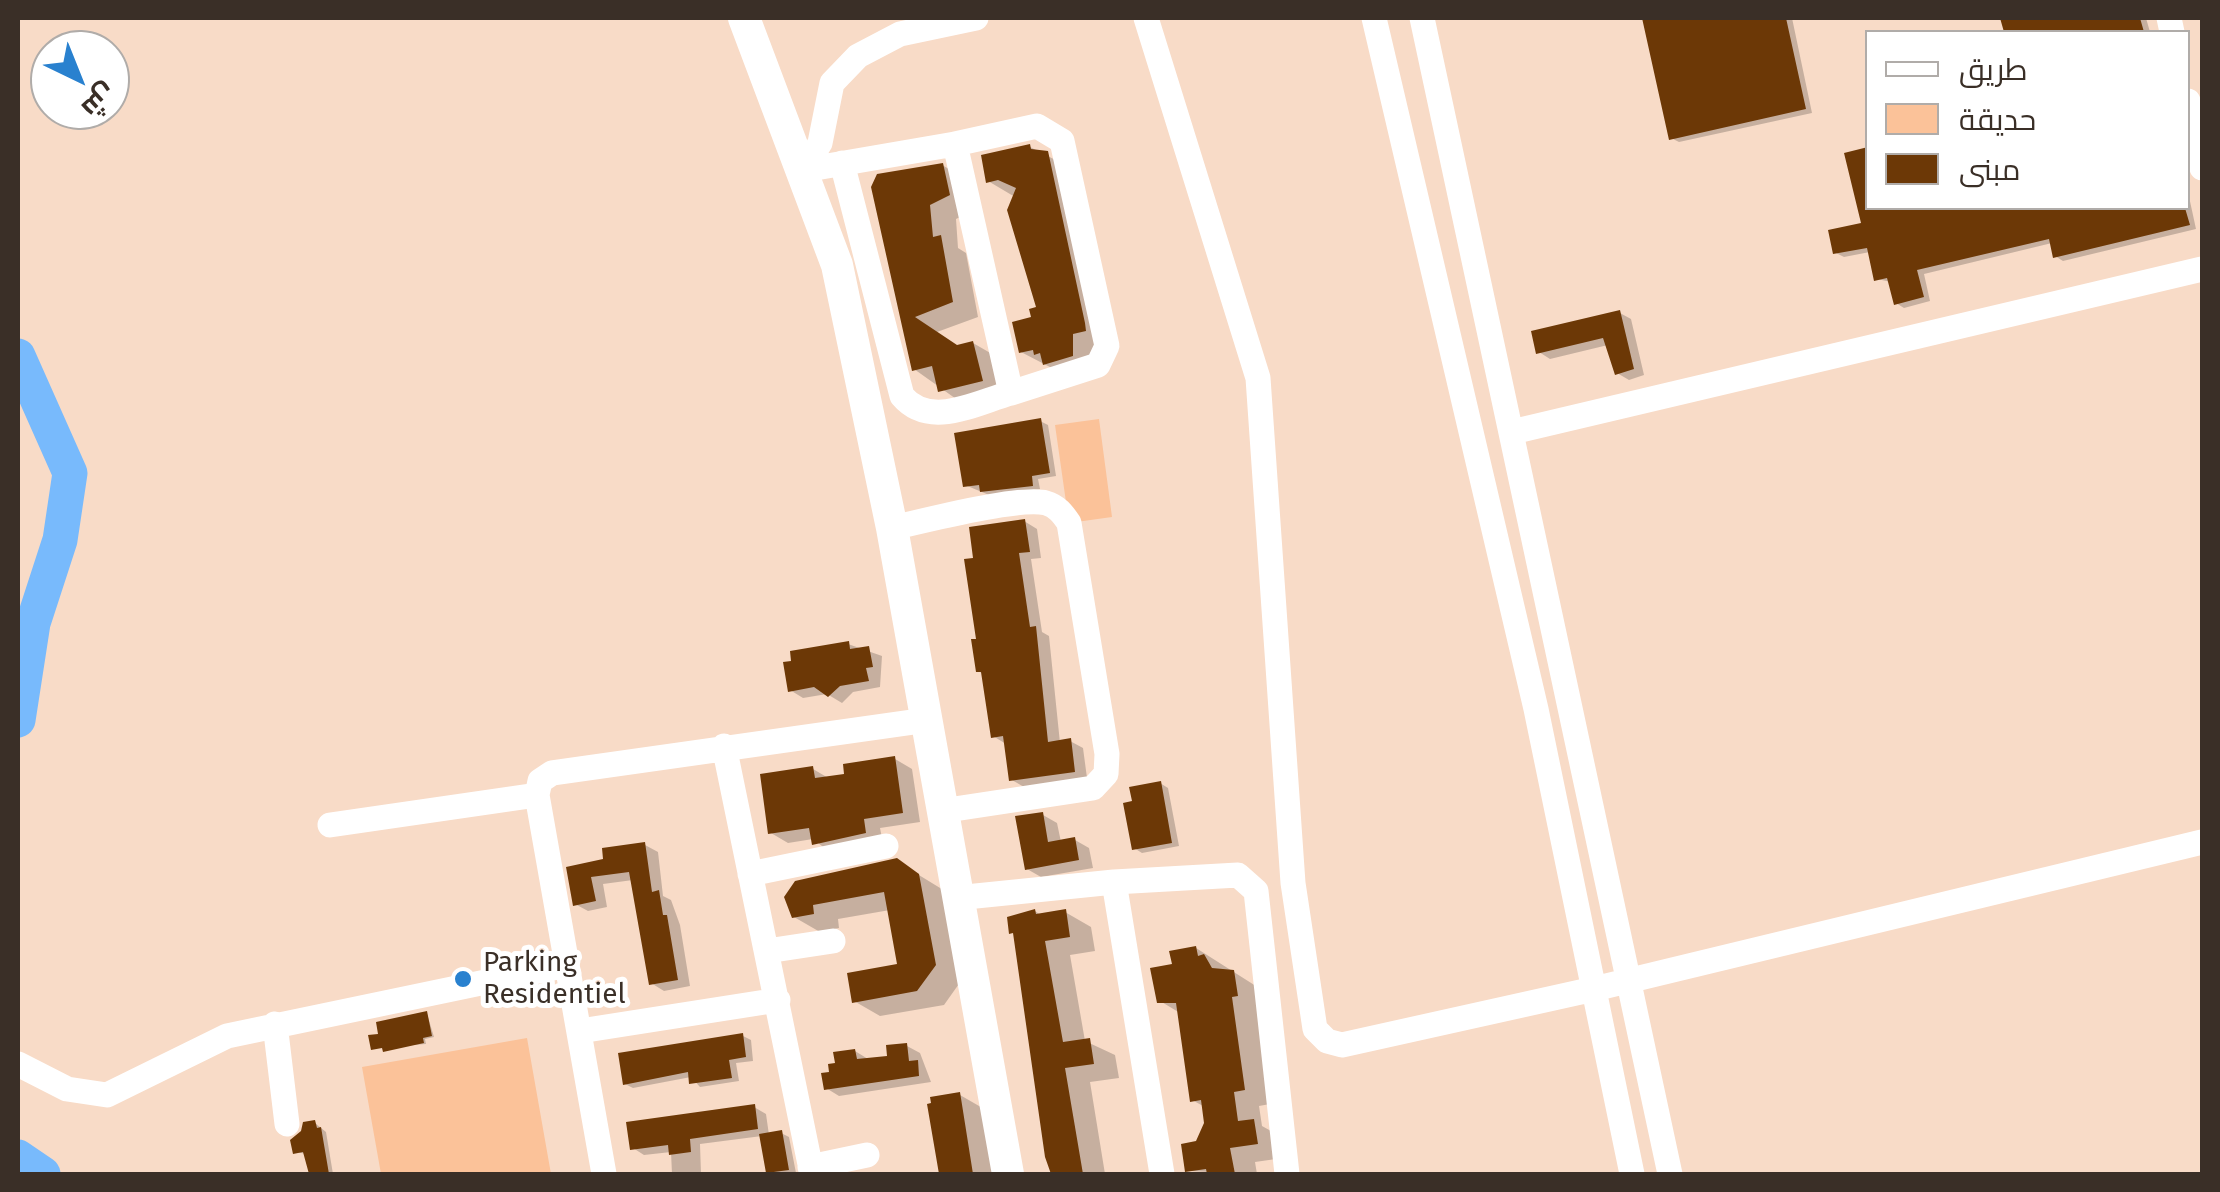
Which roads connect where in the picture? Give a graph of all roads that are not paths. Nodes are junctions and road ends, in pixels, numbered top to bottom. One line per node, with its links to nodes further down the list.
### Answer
1 (744, 18): 11 (main road)
2 (976, 18): 6 (street)
3 (1146, 18): 30 (street)
4 (1374, 18): 30 (street)
5 (1422, 18): 14 (street)
6 (904, 26): 11 (street)
7 (2190, 111): 10 (street)
8 (955, 144): 9 (street); 13 (street); 13 (street)
9 (842, 162): 11 (street); 13 (street)
10 (2202, 168)
11 (804, 170): 15 (main road)
12 (2202, 269): 14 (street)
13 (1011, 392)
14 (1512, 432): 29 (street)
15 (892, 528): 16 (main road); 19 (street)
16 (926, 720): 17 (street); 19 (main road)
17 (724, 746): 18 (street); 23 (street)
18 (537, 795): 20 (street); 28 (street)
19 (941, 810): 25 (main road)
20 (330, 825)
21 (2202, 842): 29 (street)
22 (886, 846): 23 (street)
23 (750, 874): 27 (street)
24 (1114, 882): 25 (street); 40 (street); 41 (street)
25 (956, 898): 39 (main road)
26 (833, 941): 27 (street)
27 (768, 951): 31 (street)
28 (568, 965): 32 (street); 33 (street)
29 (1626, 980): 30 (street); 43 (street)
30 (1594, 990): 42 (street)
31 (778, 1000): 33 (street); 37 (street)
32 (275, 1024): 34 (street); 35 (street)
33 (580, 1030): 38 (street)
34 (18, 1064)
35 (287, 1124)
36 (867, 1156): 37 (street)
37 (811, 1171)
38 (604, 1174)
39 (1008, 1174)
40 (1162, 1174)
41 (1288, 1174)
42 (1632, 1174)
43 (1670, 1174)

